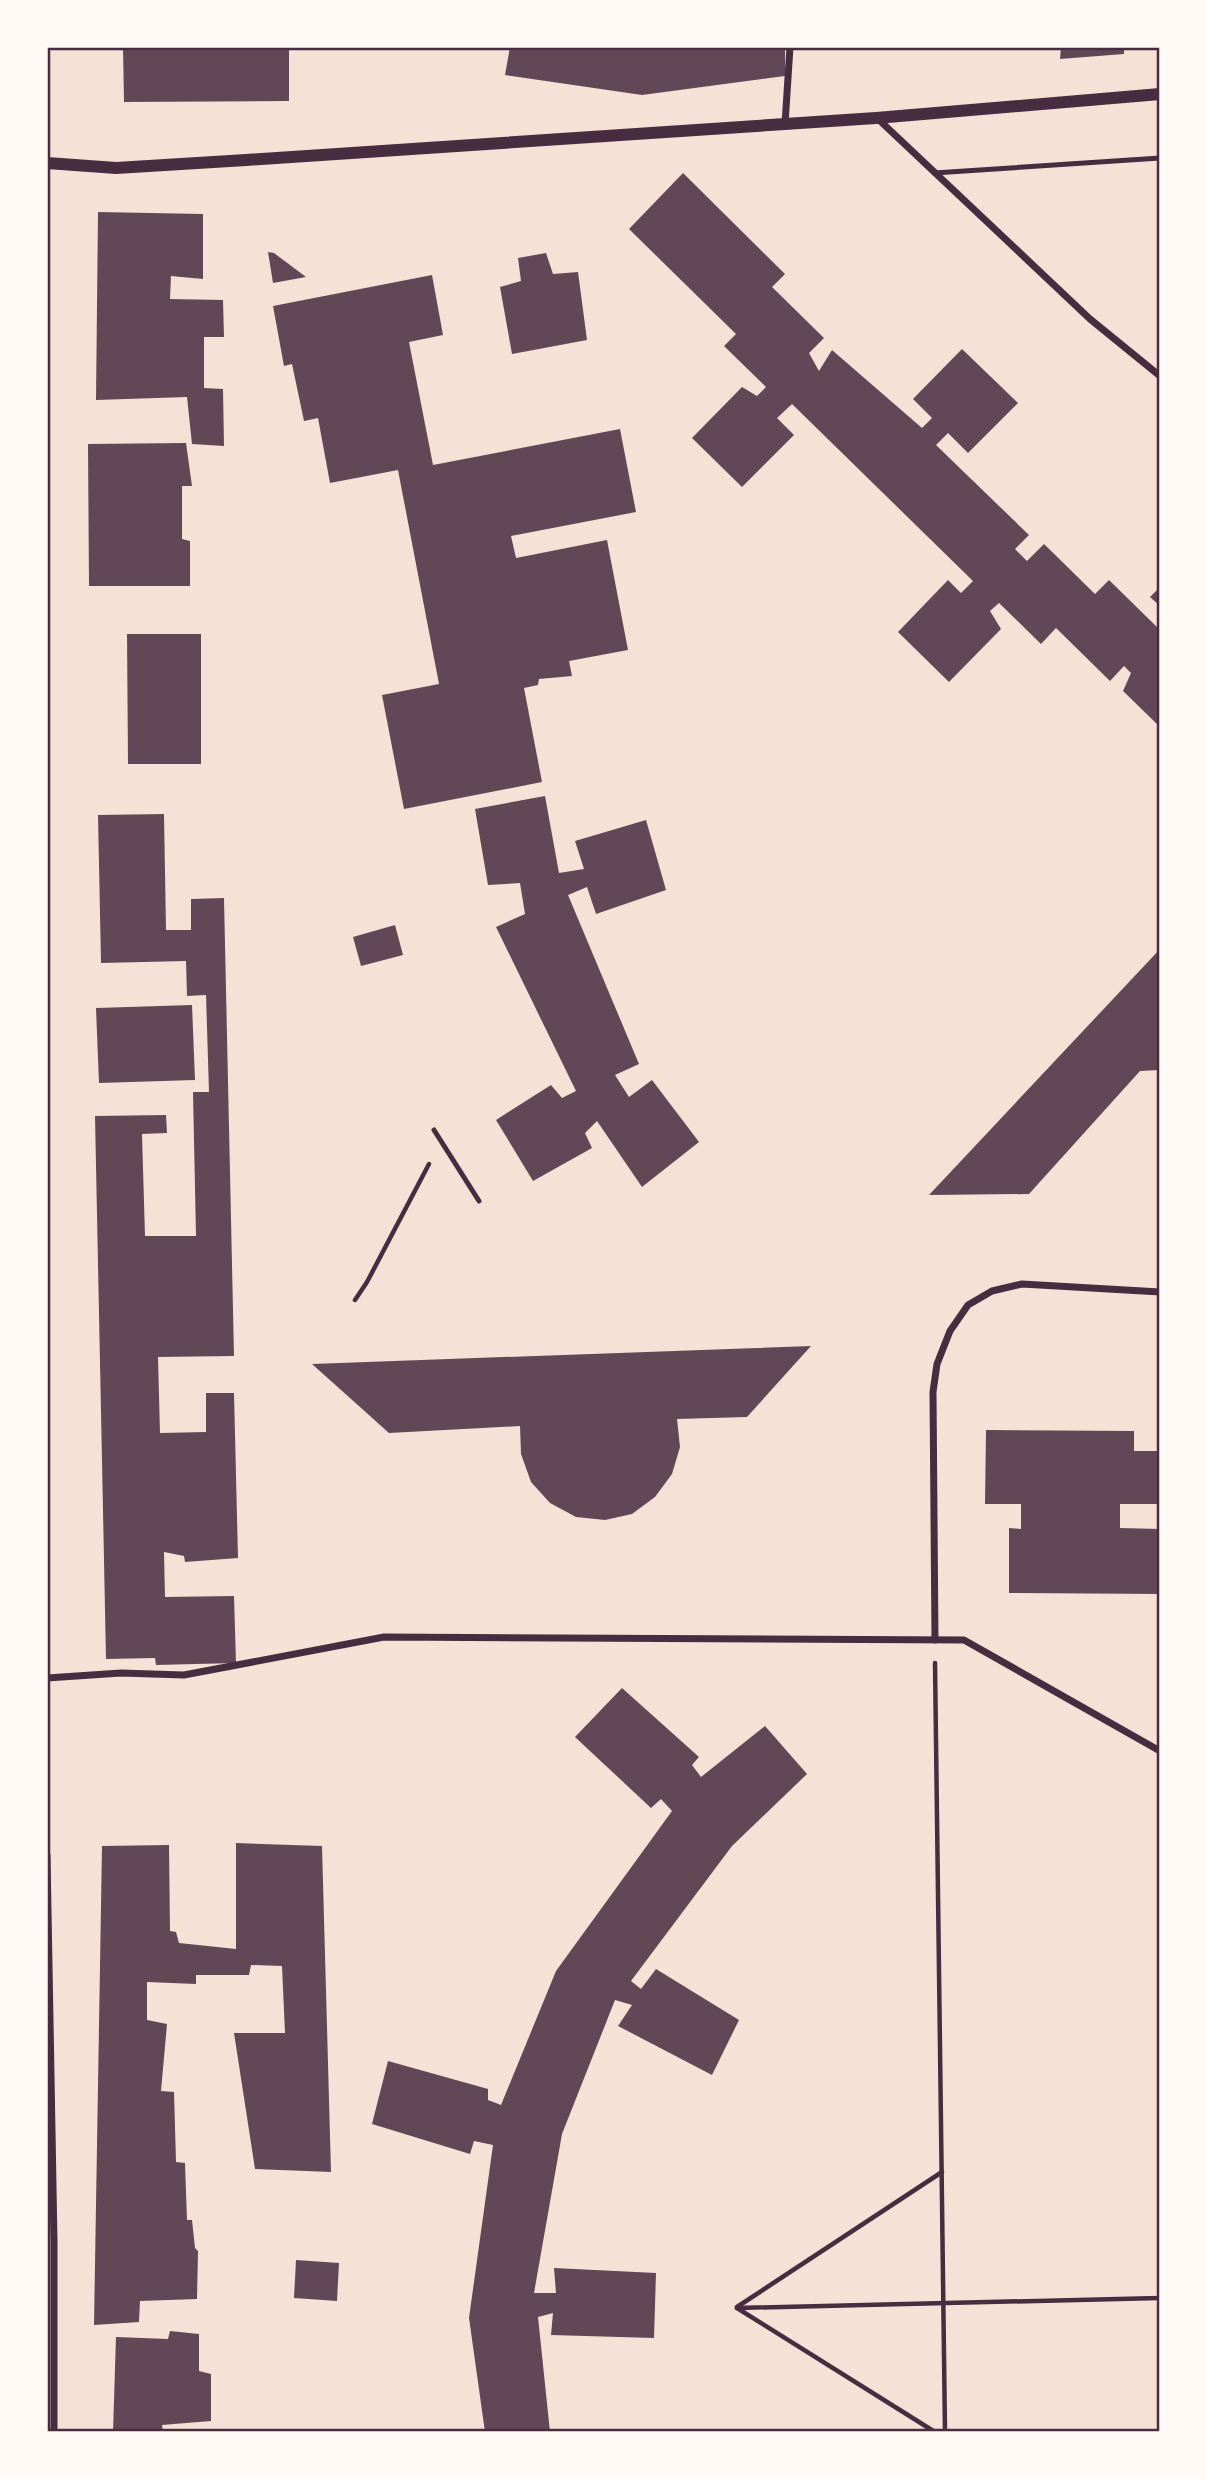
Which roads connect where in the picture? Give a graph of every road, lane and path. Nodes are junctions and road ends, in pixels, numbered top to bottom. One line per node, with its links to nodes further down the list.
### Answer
1 (790, 47): 4 (street)
2 (1160, 94): 3 (street)
3 (876, 118): 4 (street); 7 (street)
4 (785, 124): 6 (street)
5 (1160, 158): 7 (lane)
6 (47, 163)
7 (934, 173): 8 (street)
8 (1160, 376)
9 (434, 1130): 10 (lane)
10 (441, 1142): 11 (lane); 13 (path)
11 (479, 1201)
12 (1160, 1292): 14 (street)
13 (355, 1300)
14 (935, 1640): 15 (street); 16 (street); 19 (path)
15 (47, 1678)
16 (1160, 1751)
17 (47, 1855): 18 (street)
18 (49, 2034): 23 (street)
19 (942, 2172): 21 (path); 22 (path)
20 (1160, 2298): 21 (path)
21 (944, 2304): 22 (path); 25 (path)
22 (737, 2308): 24 (path)
23 (54, 2432)
24 (935, 2432)
25 (945, 2432)

